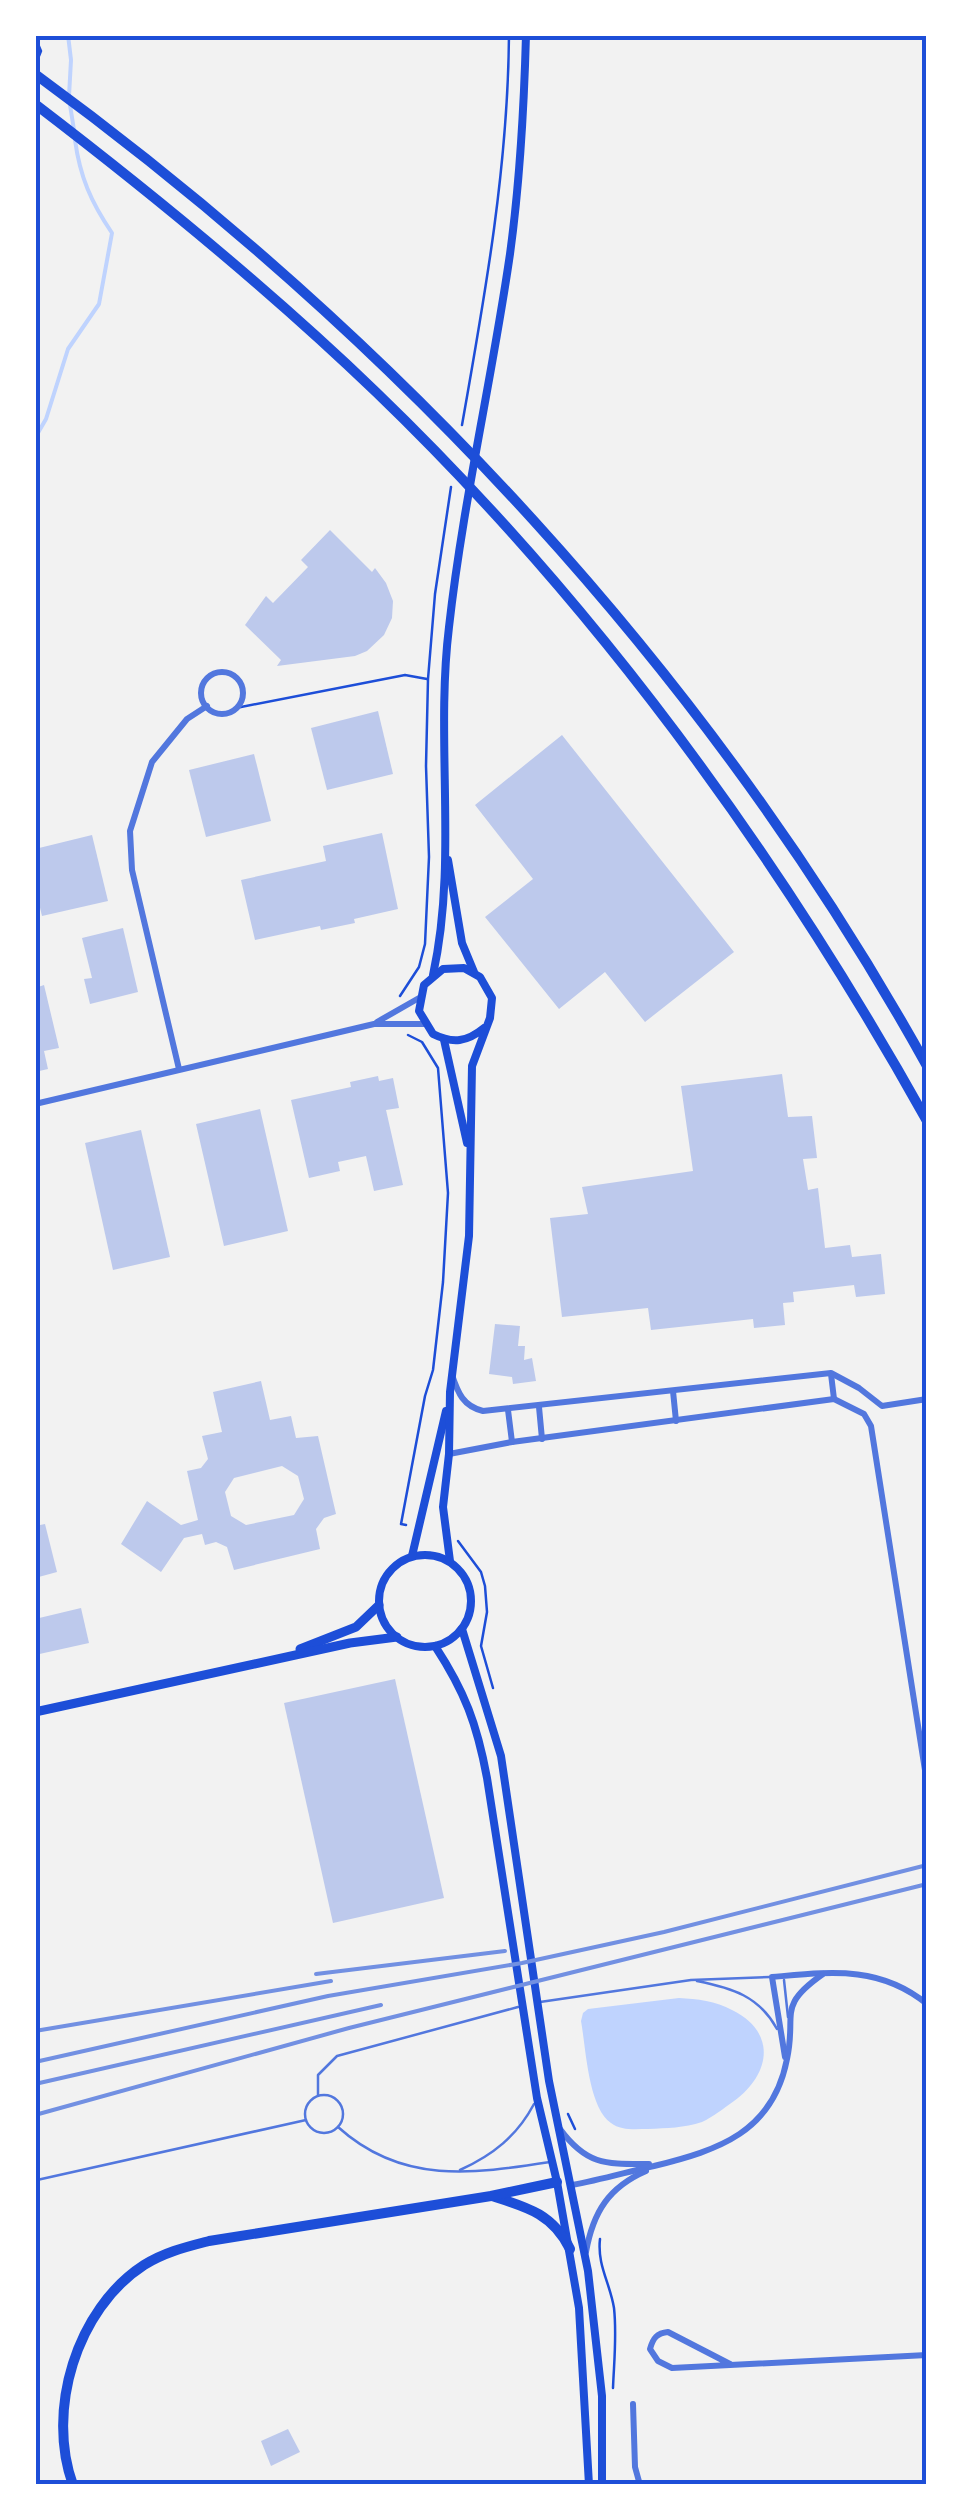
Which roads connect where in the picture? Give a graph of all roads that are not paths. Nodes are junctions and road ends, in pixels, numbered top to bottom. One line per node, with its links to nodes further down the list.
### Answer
1 (526, 35): 5 (main road)
2 (35, 71): 13 (highway)
3 (35, 104): 16 (highway)
4 (206, 706): 4 (street); 14 (street)
5 (446, 843): 6 (main road); 7 (main road)
6 (474, 972): 7 (main road); 11 (main road)
7 (433, 974): 8 (main road)
8 (419, 998): 9 (street); 10 (main road)
9 (374, 1024): 10 (street); 14 (street)
10 (424, 1024): 12 (main road)
11 (484, 1028): 12 (main road); 17 (main road)
12 (444, 1040): 17 (main road)
13 (927, 1066)
14 (179, 1069): 15 (street)
15 (35, 1104)
16 (927, 1121)
17 (470, 1162): 19 (main road)
18 (831, 1373): 20 (street); 22 (street); 23 (street)
19 (452, 1375): 21 (main road); 25 (street)
20 (673, 1391): 24 (street); 26 (street)
21 (450, 1392): 29 (main road); 30 (main road)
22 (834, 1399): 26 (street); 38 (street)
23 (927, 1399)
24 (539, 1406): 25 (street); 27 (street)
25 (508, 1410): 28 (street)
26 (676, 1421): 27 (street)
27 (542, 1439): 28 (street)
28 (512, 1442): 29 (street)
29 (449, 1454): 31 (main road)
30 (412, 1556): 31 (main road); 32 (main road)
31 (450, 1561): 33 (main road)
32 (379, 1605): 34 (main road); 36 (main road)
33 (462, 1629): 35 (main road); 50 (main road)
34 (397, 1637): 35 (main road); 36 (main road)
35 (435, 1646): 48 (main road)
36 (263, 1663): 37 (main road)
37 (35, 1712)
38 (927, 1783)
39 (823, 1974): 40 (street); 43 (street); 44 (street)
40 (783, 1976): 41 (street); 44 (lane)
41 (772, 1977): 42 (lane); 45 (street)
42 (691, 1980): 45 (lane); 47 (lane)
43 (927, 2004)
44 (788, 2018): 46 (street)
45 (782, 2038): 46 (street)
46 (786, 2065): 53 (street)
47 (318, 2095): 49 (lane); 51 (lane)
48 (537, 2098): 52 (main road); 54 (lane)
49 (306, 2120): 51 (lane); 56 (lane)
50 (558, 2126): 53 (street); 58 (main road)
51 (338, 2128): 54 (lane)
52 (552, 2161): 54 (lane); 57 (main road)
53 (660, 2164): 58 (street); 62 (street)
54 (458, 2171)
55 (35, 2175): 56 (lane)
56 (37, 2180): 59 (lane)
57 (557, 2182): 58 (main road); 60 (highway); 61 (main road)
58 (572, 2185): 62 (main road)
59 (35, 2195)
60 (492, 2196): 61 (highway); 66 (highway)
61 (570, 2249): 67 (main road)
62 (586, 2253): 68 (main road)
63 (927, 2355): 64 (street)
64 (730, 2364): 64 (street)
65 (633, 2404): 69 (street)
66 (72, 2485)
67 (589, 2485)
68 (602, 2485)
69 (640, 2485)

